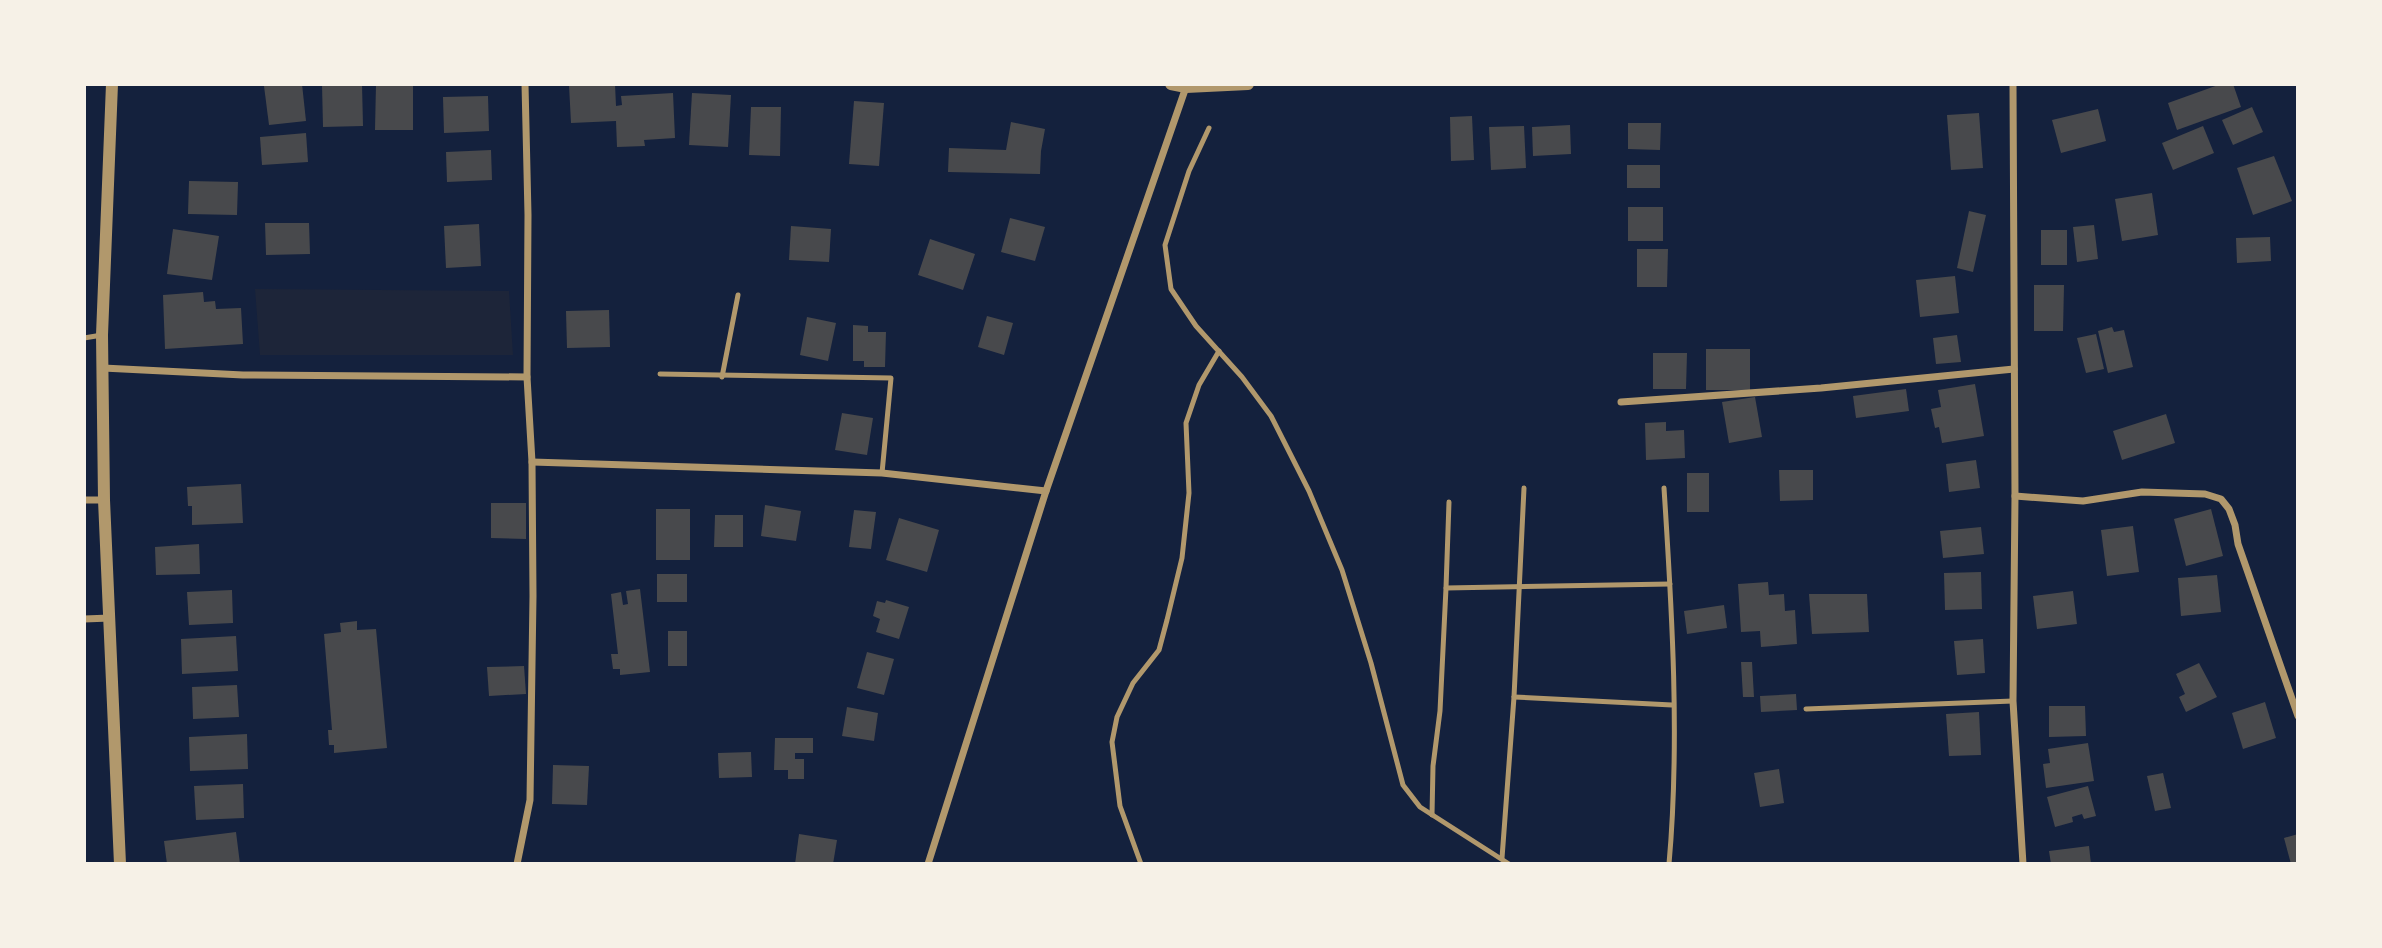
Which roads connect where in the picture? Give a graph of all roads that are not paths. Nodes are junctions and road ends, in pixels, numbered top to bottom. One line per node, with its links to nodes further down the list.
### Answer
1 (111, 84): 9 (street)
2 (524, 84): 15 (street)
3 (1171, 84): 6 (street)
4 (1248, 84): 6 (street)
5 (2012, 84): 13 (street)
6 (1186, 87): 22 (street)
7 (1209, 128): 11 (lane)
8 (738, 295): 16 (lane)
9 (102, 335): 10 (lane); 12 (street)
10 (84, 338)
11 (1219, 351): 37 (lane); 42 (lane)
12 (103, 368): 15 (street); 25 (street)
13 (2014, 369): 17 (street); 23 (street)
14 (660, 374): 16 (lane)
15 (527, 377): 18 (street)
16 (722, 377): 19 (lane)
17 (1620, 402)
18 (532, 462): 19 (street); 40 (street)
19 (881, 472): 22 (street)
20 (1524, 488): 28 (lane)
21 (1664, 488): 27 (lane)
22 (1046, 491): 41 (street)
23 (2015, 496): 33 (street); 36 (street)
24 (84, 500): 25 (street)
25 (104, 500): 30 (street)
26 (1449, 502): 29 (lane)
27 (1670, 584): 28 (lane); 34 (lane)
28 (1520, 586): 29 (lane); 32 (lane)
29 (1446, 588): 37 (lane)
30 (110, 618): 31 (street); 39 (street)
31 (84, 620)
32 (1514, 697): 34 (lane); 38 (lane)
33 (2013, 701): 35 (lane); 45 (street)
34 (1672, 705): 44 (lane)
35 (1806, 709)
36 (2298, 716)
37 (1432, 815): 38 (lane)
38 (1502, 858): 43 (lane)
39 (120, 864)
40 (517, 864)
41 (928, 864)
42 (1141, 864)
43 (1509, 864)
44 (1669, 864)
45 (2023, 864)

